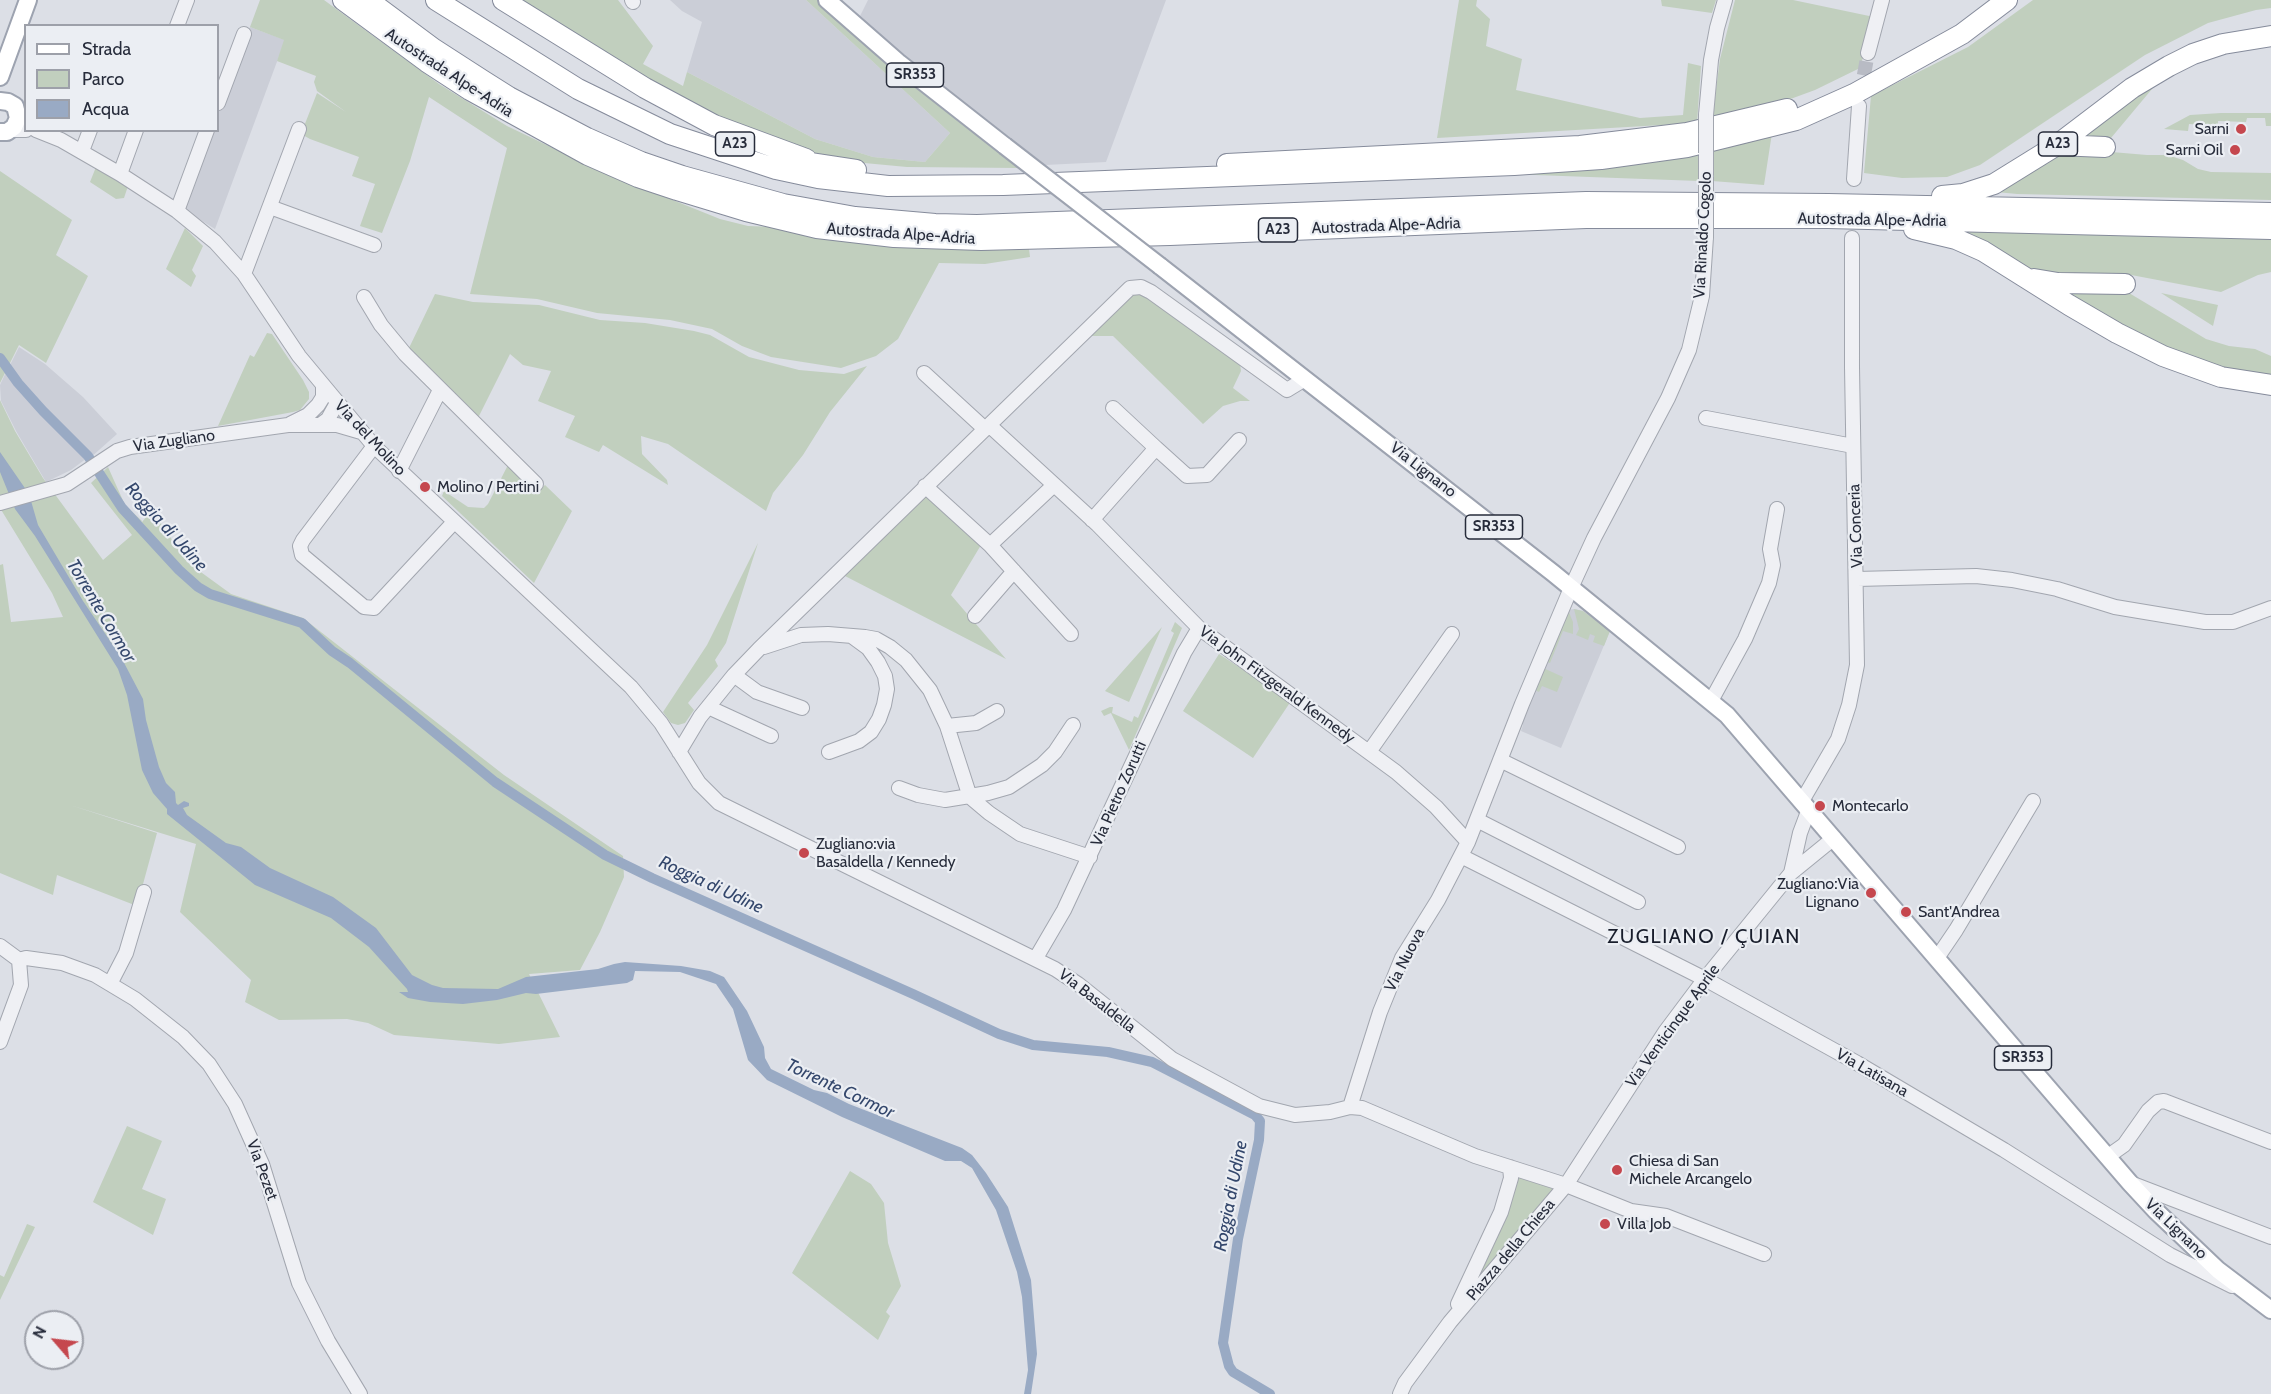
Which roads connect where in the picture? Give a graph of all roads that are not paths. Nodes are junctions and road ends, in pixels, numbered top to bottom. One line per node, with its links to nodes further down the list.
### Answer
1 (28, 0): 17 (main road)
2 (187, 0): 13 (street)
3 (343, 0): 35 (highway, Autostrada Alpe-Adria / A23)
4 (368, 0): 35 (highway, Autostrada Alpe-Adria / A23)
5 (436, 0): 12 (highway, A23)
6 (456, 0): 30 (highway, A23)
7 (503, 0): 30 (highway, A23)
8 (827, 0): 45 (main road, Via Lignano / SR353, bridge)
9 (1725, 0): 71 (street, Via Rinaldo Cogolo, bridge)
10 (1882, 0): 16 (street)
11 (1990, 0): 30 (highway, A23)
12 (2007, 0)
13 (178, 24)
14 (243, 34): 18 (street)
15 (2271, 36): 27 (highway, A23)
16 (1868, 53)
17 (2, 72): 20 (main road)
18 (219, 100)
19 (1858, 106): 32 (street)
20 (13, 109): 22 (main road)
21 (299, 129): 33 (street)
22 (8, 132)
23 (39, 132): 29 (street, Via del Molino)
24 (89, 132): 29 (street)
25 (135, 132): 31 (street)
26 (206, 132): 34 (street)
27 (2057, 145): 28 (highway); 35 (highway, A23)
28 (2105, 147)
29 (82, 151): 31 (street, Via del Molino)
30 (826, 165)
31 (120, 174): 34 (street, Via del Molino)
32 (1854, 179)
33 (270, 207): 39 (street); 40 (street)
34 (177, 211): 40 (street, Via del Molino)
35 (1828, 211): 36 (highway, Autostrada Alpe-Adria / A23); 37 (highway, Autostrada Alpe-Adria / A23); 41 (highway, A23)
36 (2271, 213)
37 (2271, 229)
38 (1852, 238): 58 (street, Via Conceria)
39 (374, 245)
40 (244, 274): 47 (street, Via del Molino)
41 (2026, 277): 42 (highway); 46 (highway, A23)
42 (2125, 284)
43 (364, 297): 48 (street)
44 (924, 373): 54 (street, Via John Fitzgerald Kennedy)
45 (1305, 379): 54 (street); 71 (main road, Via Lignano / SR353)
46 (2271, 385)
47 (322, 386): 49 (street, Via del Molino); 52 (street, Via Zugliano)
48 (440, 390): 60 (street); 61 (street)
49 (337, 403): 53 (street); 55 (street, Via del Molino)
50 (1113, 408): 59 (street)
51 (1706, 418): 58 (street)
52 (288, 425): 53 (street, Via Zugliano); 64 (street, Via Zugliano)
53 (320, 425): 55 (street, Via Zugliano)
54 (987, 427): 62 (street, Via John Fitzgerald Kennedy); 63 (street)
55 (361, 432): 57 (street, Via del Molino)
56 (1239, 440): 59 (street)
57 (374, 446): 60 (street, Via del Molino); 67 (street)
58 (1853, 446): 70 (street, Via Conceria)
59 (1156, 448): 66 (street)
60 (399, 471): 67 (street, Via del Molino)
61 (536, 484)
62 (1054, 485): 66 (street, Via John Fitzgerald Kennedy); 68 (street)
63 (925, 486): 68 (street); 78 (street)
64 (0, 503)
65 (1777, 509): 80 (street)
66 (1092, 519): 74 (street, Via John Fitzgerald Kennedy)
67 (454, 522): 87 (street, Via del Molino)
68 (990, 545): 69 (street)
69 (1014, 571): 73 (street); 75 (street)
70 (1857, 579): 72 (street); 94 (street, Via Conceria)
71 (1571, 588): 80 (main road, Via Lignano / SR353); 90 (street, Via Nuova)
72 (2271, 608)
73 (975, 615)
74 (1199, 628): 89 (street, Via John Fitzgerald Kennedy); 100 (street, Via Pietro Zorutti)
75 (1071, 634)
76 (1452, 634): 89 (street)
77 (851, 636): 78 (street); 85 (street); 88 (street)
78 (759, 649): 79 (street)
79 (734, 675): 81 (street); 82 (street)
80 (1711, 701): 94 (main road, Via Lignano / SR353)
81 (708, 707): 86 (street); 87 (street)
82 (802, 708)
83 (997, 711): 85 (street)
84 (1073, 725): 92 (street)
85 (948, 726): 92 (street)
86 (771, 736)
87 (679, 751): 105 (street, Via Basaldella)
88 (829, 752)
89 (1369, 752): 97 (street, Via John Fitzgerald Kennedy)
90 (1500, 760): 95 (street, Via Nuova); 98 (street)
91 (898, 788): 92 (street)
92 (970, 796): 100 (street)
93 (2033, 801): 106 (street)
94 (1805, 805): 96 (main road, Via Lignano / SR353); 101 (street, Via Conceria)
95 (1477, 820): 97 (street, Via Nuova); 103 (street)
96 (1834, 838): 101 (street, Via Venticinque Aprile); 106 (main road, Via Lignano / SR353)
97 (1468, 842): 99 (street, Via Nuova)
98 (1678, 847)
99 (1461, 856): 108 (street, Via Latisana); 111 (street, Via Nuova)
100 (1090, 857): 105 (street, Via Pietro Zorutti)
101 (1791, 873): 108 (street, Via Venticinque Aprile)
102 (144, 892): 109 (street)
103 (1638, 902)
104 (0, 946): 107 (street)
105 (1036, 958): 111 (street, Via Basaldella)
106 (1937, 958): 113 (main road, Via Lignano / SR353)
107 (19, 960): 109 (street, Via Pezet); 110 (street)
108 (1705, 979): 116 (street, Via Venticinque Aprile); 119 (street, Via Latisana)
109 (110, 984): 122 (street, Via Pezet)
110 (0, 1042)
111 (1350, 1107): 114 (street, Via Basaldella)
112 (2271, 1142): 113 (street)
113 (2108, 1157): 115 (main road, Via Lignano / SR353)
114 (1510, 1167): 116 (street, Piazza della Chiesa); 121 (street, Piazza della Chiesa)
115 (2130, 1183): 117 (street); 119 (main road, Via Lignano / SR353)
116 (1566, 1185): 118 (street); 121 (street, Piazza della Chiesa)
117 (2271, 1237)
118 (1764, 1254)
119 (2249, 1295): 120 (main road, Via Latisana / SR353)
120 (2271, 1310)
121 (1450, 1322): 123 (street)
122 (360, 1394)
123 (1400, 1394)

